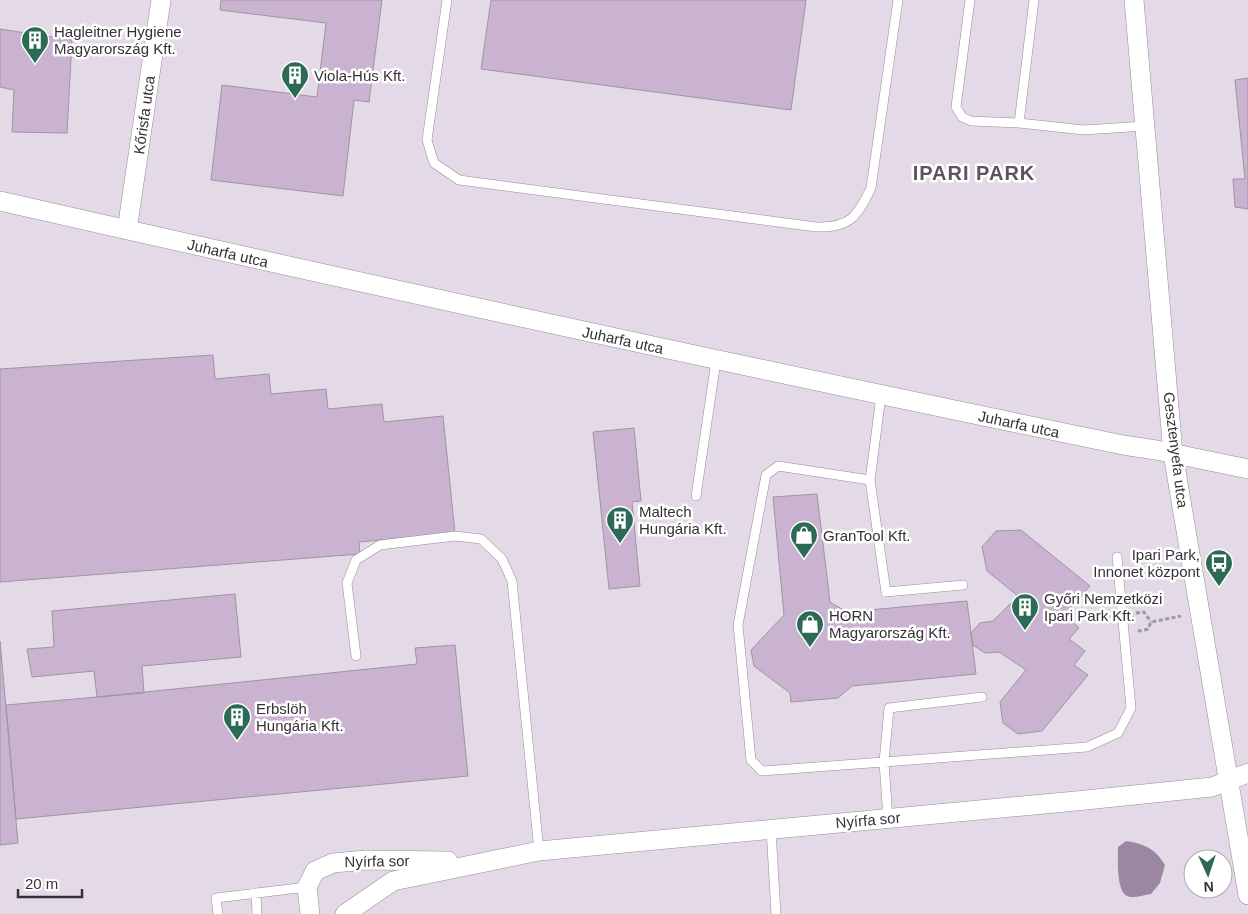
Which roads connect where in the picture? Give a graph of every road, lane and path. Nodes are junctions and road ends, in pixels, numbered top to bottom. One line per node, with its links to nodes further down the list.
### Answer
1 (160, 0): 10 (street, Kőrisfa utca)
2 (447, 0): 3 (lane)
3 (898, 0)
4 (970, 0): 7 (lane)
5 (1034, 0): 7 (lane)
6 (1134, 0): 8 (street, Gesztenyefa utca)
7 (1019, 123): 8 (lane)
8 (1145, 126): 13 (street, Gesztenyefa utca)
9 (0, 201): 10 (street, Juharfa utca)
10 (127, 230): 11 (street, Juharfa utca)
11 (716, 361): 12 (street, Juharfa utca); 16 (lane)
12 (881, 396): 13 (street, Juharfa utca); 15 (lane)
13 (1173, 454): 14 (street, Juharfa utca); 19 (street, Gesztenyefa utca)
14 (1248, 469)
15 (870, 480): 18 (lane); 25 (lane)
16 (696, 496)
17 (1116, 557): 25 (lane)
18 (963, 585)
19 (1201, 613): 21 (path); 27 (street, Gesztenyefa utca)
20 (1132, 618): 21 (path)
21 (1150, 622): 22 (path)
22 (1134, 627)
23 (356, 656): 30 (lane)
24 (982, 697): 25 (lane)
25 (884, 762): 28 (lane)
26 (1248, 773): 27 (street, Nyírfa sor)
27 (1228, 780): 28 (street, Nyírfa sor); 34 (street, Gesztenyefa utca)
28 (888, 819): 29 (street, Nyírfa sor)
29 (771, 829): 30 (street, Nyírfa sor); 39 (lane)
30 (539, 852): 31 (street, Nyírfa sor)
31 (486, 861): 32 (street, Nyírfa sor); 38 (street, Nyírfa sor)
32 (307, 887): 33 (lane); 37 (street)
33 (256, 893): 35 (lane); 36 (lane)
34 (1248, 896)
35 (218, 914)
36 (257, 914)
37 (310, 914)
38 (345, 914)
39 (776, 914)

